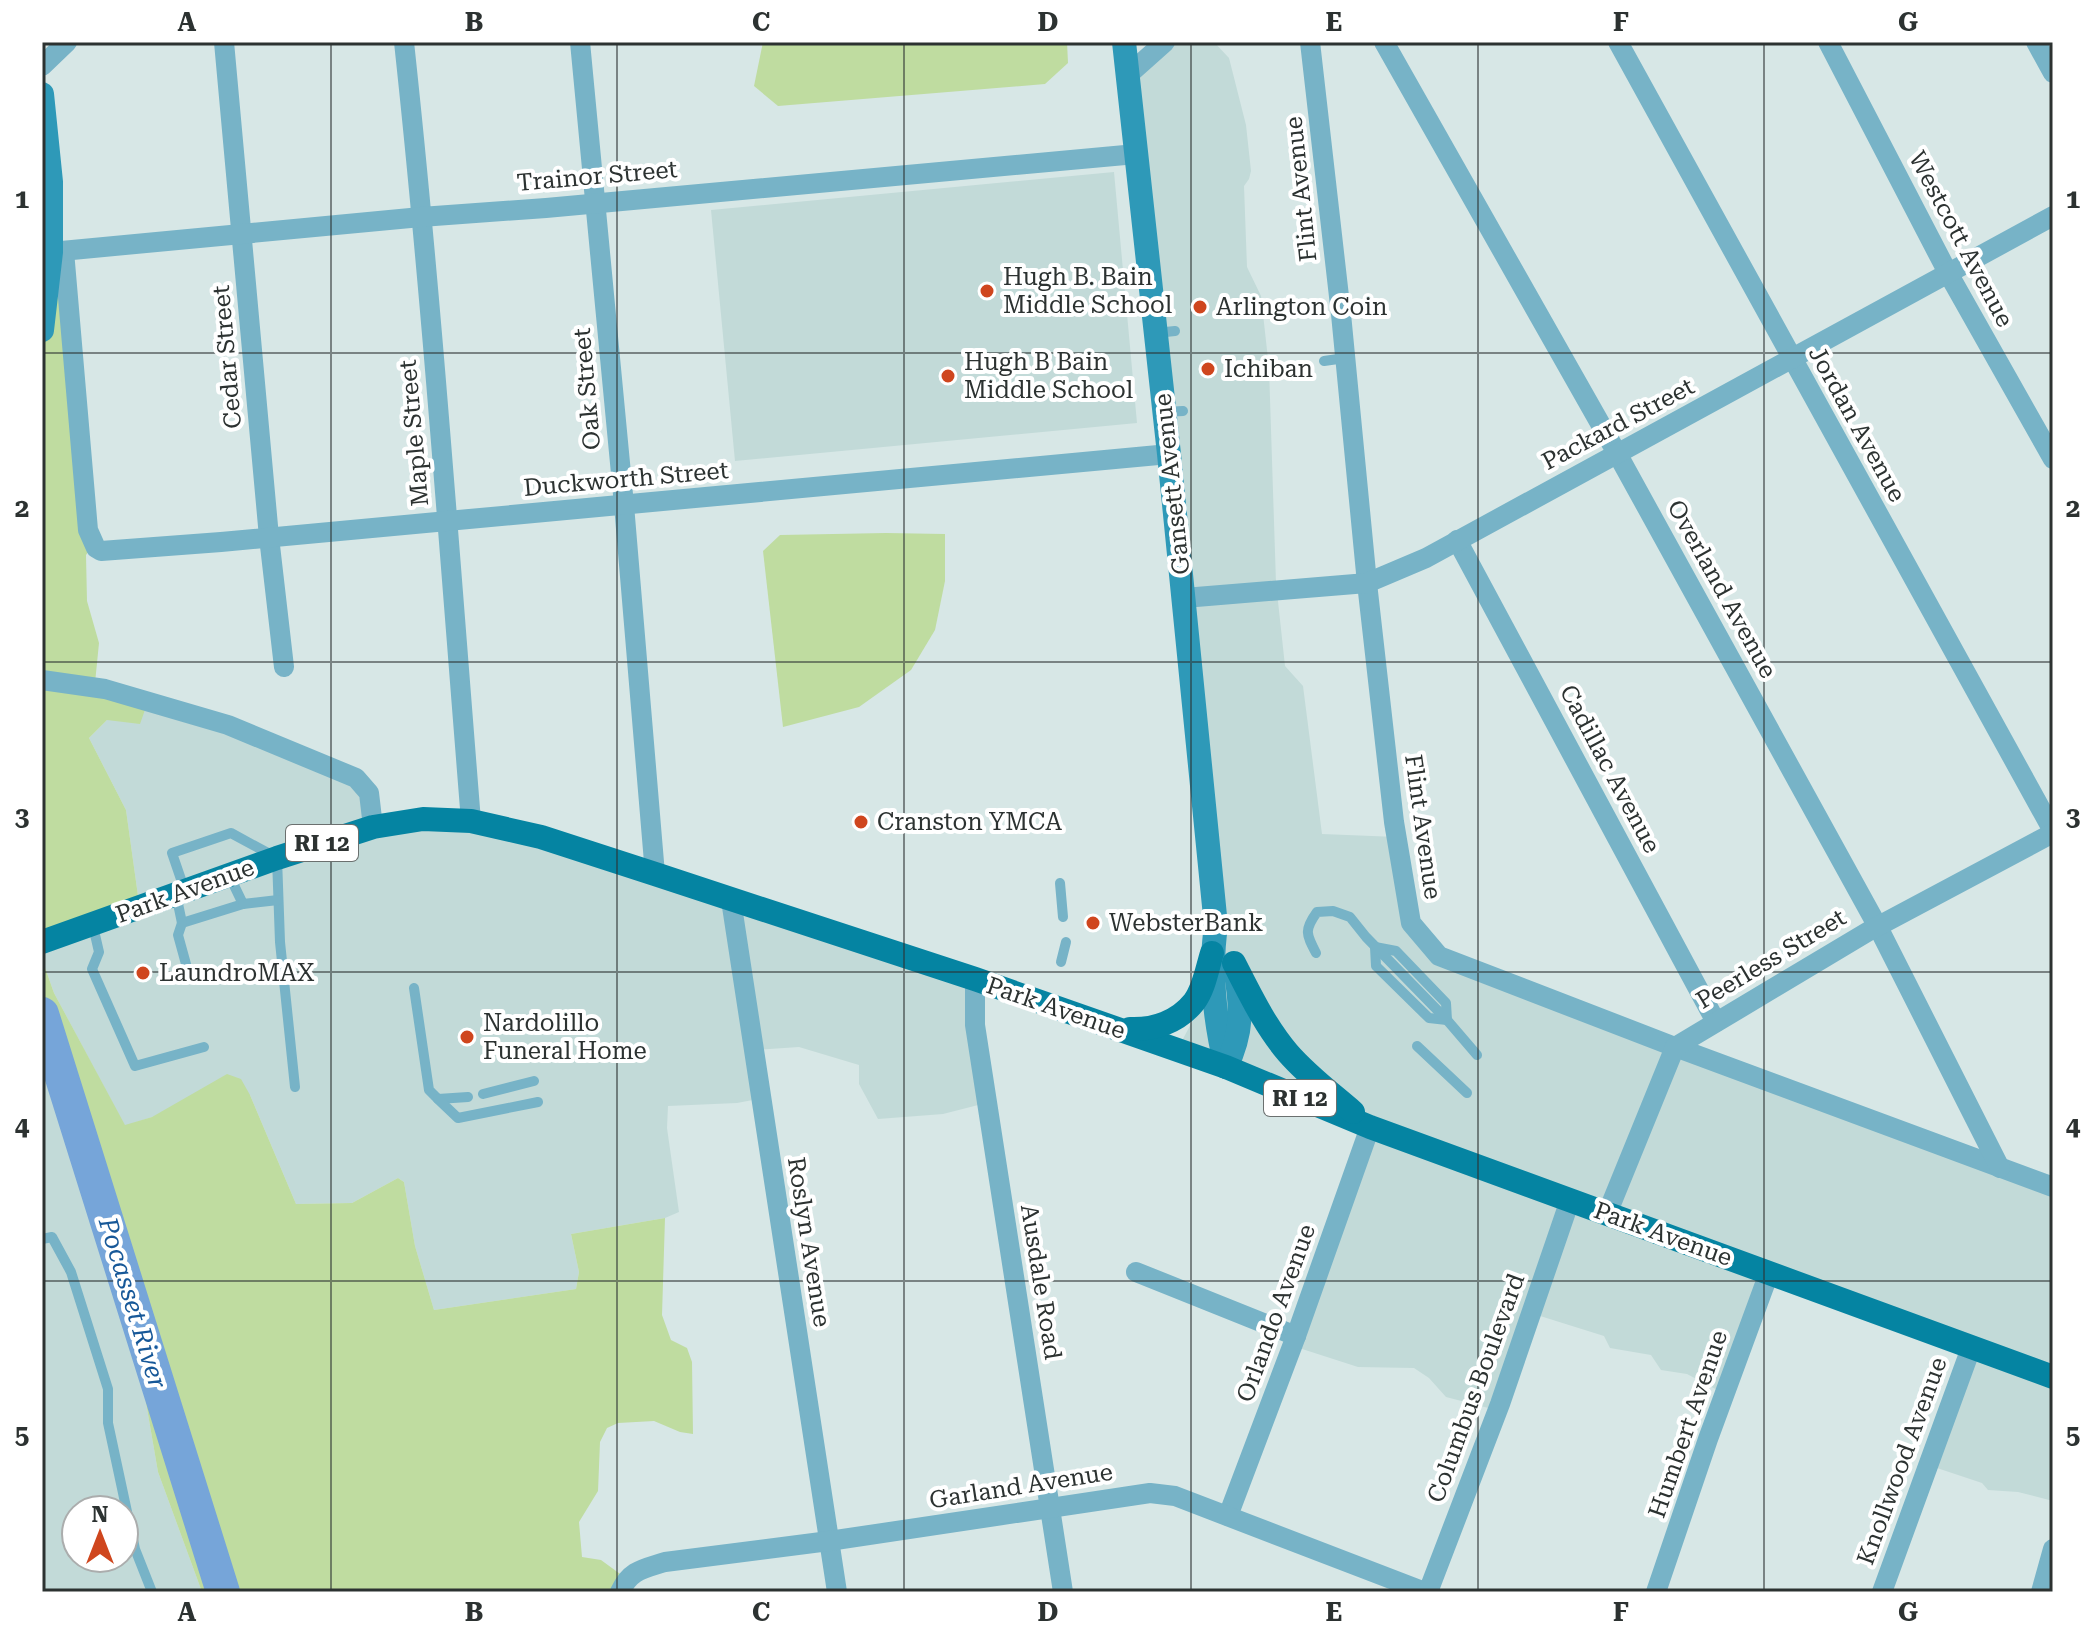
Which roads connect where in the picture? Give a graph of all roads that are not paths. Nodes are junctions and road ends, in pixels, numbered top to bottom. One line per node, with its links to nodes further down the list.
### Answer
1 (67, 42): 12 (street)
2 (224, 42): 20 (street, Cedar Street)
3 (404, 42): 19 (street, Maple Street)
4 (580, 42): 17 (street, Oak Street)
5 (1124, 42): 14 (main road, Gansett Avenue)
6 (1165, 42): 14 (street)
7 (1310, 42): 32 (street, Flint Avenue)
8 (1384, 42): 26 (street, Overland Avenue)
9 (1618, 42): 24 (street, Jordan Avenue)
10 (1828, 42): 22 (street, Westcott Avenue)
11 (2036, 42): 13 (street)
12 (42, 66)
13 (2053, 73)
14 (1128, 75): 16 (main road, Gansett Avenue)
15 (42, 108): 21 (main road)
16 (1136, 154): 17 (street, Trainor Street); 25 (main road, Gansett Avenue)
17 (596, 203): 19 (street, Trainor Street); 28 (street, Oak Street)
18 (2053, 216): 22 (street, Packard Street)
19 (421, 217): 20 (street, Trainor Street); 29 (street, Maple Street)
20 (242, 235): 21 (street, Trainor Street); 30 (street, Cedar Street)
21 (54, 252): 23 (main road); 30 (street, Duckworth Street)
22 (1948, 273): 24 (street, Packard Street); 27 (street, Westcott Avenue)
23 (42, 330)
24 (1792, 360): 26 (street, Packard Street); 38 (street, Jordan Avenue)
25 (1169, 454): 28 (street, Duckworth Street); 33 (main road, Gansett Avenue)
26 (1618, 455): 31 (street, Packard Street); 50 (street, Overland Avenue)
27 (2053, 459)
28 (624, 505): 29 (street, Duckworth Street); 40 (street, Oak Street)
29 (448, 520): 30 (street, Duckworth Street); 36 (street, Maple Street)
30 (269, 537): 34 (street, Cedar Street)
31 (1457, 540): 32 (street, Packard Street); 59 (street, Cadillac Avenue)
32 (1367, 583): 33 (street, Packard Street); 63 (street, Flint Avenue)
33 (1184, 598): 54 (main road, Gansett Avenue)
34 (284, 667)
35 (42, 680): 37 (street)
36 (471, 821): 37 (main road, Park Avenue / RI 12); 40 (main road, Park Avenue / RI 12)
37 (373, 827): 39 (main road, Park Avenue / RI 12)
38 (2053, 832): 50 (street, Peerless Street)
39 (277, 858): 41 (main road, Park Avenue / RI 12); 43 (lane); 44 (lane)
40 (655, 874): 45 (main road, Park Avenue / RI 12)
41 (229, 875): 43 (main road, Park Avenue / RI 12); 46 (lane)
42 (1060, 883): 47 (lane)
43 (181, 892): 48 (main road, Park Avenue / RI 12); 49 (lane)
44 (278, 900): 46 (lane); 67 (lane)
45 (731, 900): 57 (main road, Park Avenue / RI 12); 86 (street, Roslyn Avenue)
46 (243, 904): 49 (lane)
47 (1063, 917)
48 (102, 920): 51 (main road, Park Avenue / RI 12); 62 (lane)
49 (182, 923): 56 (lane)
50 (1878, 927): 59 (street, Peerless Street); 74 (street, Overland Avenue)
51 (42, 942)
52 (1066, 942): 55 (lane)
53 (1316, 953): 64 (lane)
54 (1223, 958): 60 (main road); 65 (main road, Gansett Avenue); 73 (main road)
55 (1061, 962)
56 (189, 975)
57 (975, 979): 60 (main road, Park Avenue / RI 12); 84 (street, Ausdale Road)
58 (414, 988): 71 (lane)
59 (1716, 1022): 63 (street, Peerless Street)
60 (1115, 1028): 65 (main road, Park Avenue / RI 12)
61 (1417, 1046): 68 (lane)
62 (204, 1047)
63 (1675, 1047): 74 (street, Flint Avenue); 77 (street)
64 (1477, 1055)
65 (1226, 1067): 73 (main road, Park Avenue / RI 12)
66 (534, 1081): 69 (lane)
67 (295, 1087)
68 (1467, 1093)
69 (483, 1094)
70 (468, 1097): 71 (lane)
71 (438, 1099): 72 (lane)
72 (538, 1102)
73 (1370, 1127): 76 (main road, Park Avenue / RI 12); 81 (street, Orlando Avenue)
74 (2000, 1168): 75 (street, Flint Avenue)
75 (2053, 1187)
76 (1570, 1200): 77 (main road, Park Avenue / RI 12); 92 (street, Columbus Boulevard)
77 (1607, 1214): 80 (main road, Park Avenue / RI 12)
78 (42, 1239): 89 (lane)
79 (1136, 1272): 81 (street)
80 (1769, 1273): 82 (main road, Park Avenue / RI 12); 93 (street, Humbert Avenue)
81 (1296, 1336): 85 (street, Orlando Avenue)
82 (1971, 1348): 83 (main road, Park Avenue / RI 12); 94 (street, Knollwood Avenue)
83 (2053, 1377)
84 (1051, 1509): 85 (street, Garland Avenue); 86 (street, Garland Avenue); 91 (street, Ausdale Road)
85 (1228, 1516): 92 (street, Garland Avenue)
86 (829, 1541): 88 (street, Garland Avenue); 90 (street, Roslyn Avenue)
87 (2053, 1549): 95 (street)
88 (620, 1591)
89 (152, 1592)
90 (837, 1592)
91 (1063, 1592)
92 (1427, 1592)
93 (1656, 1592)
94 (1882, 1592)
95 (2041, 1592)

